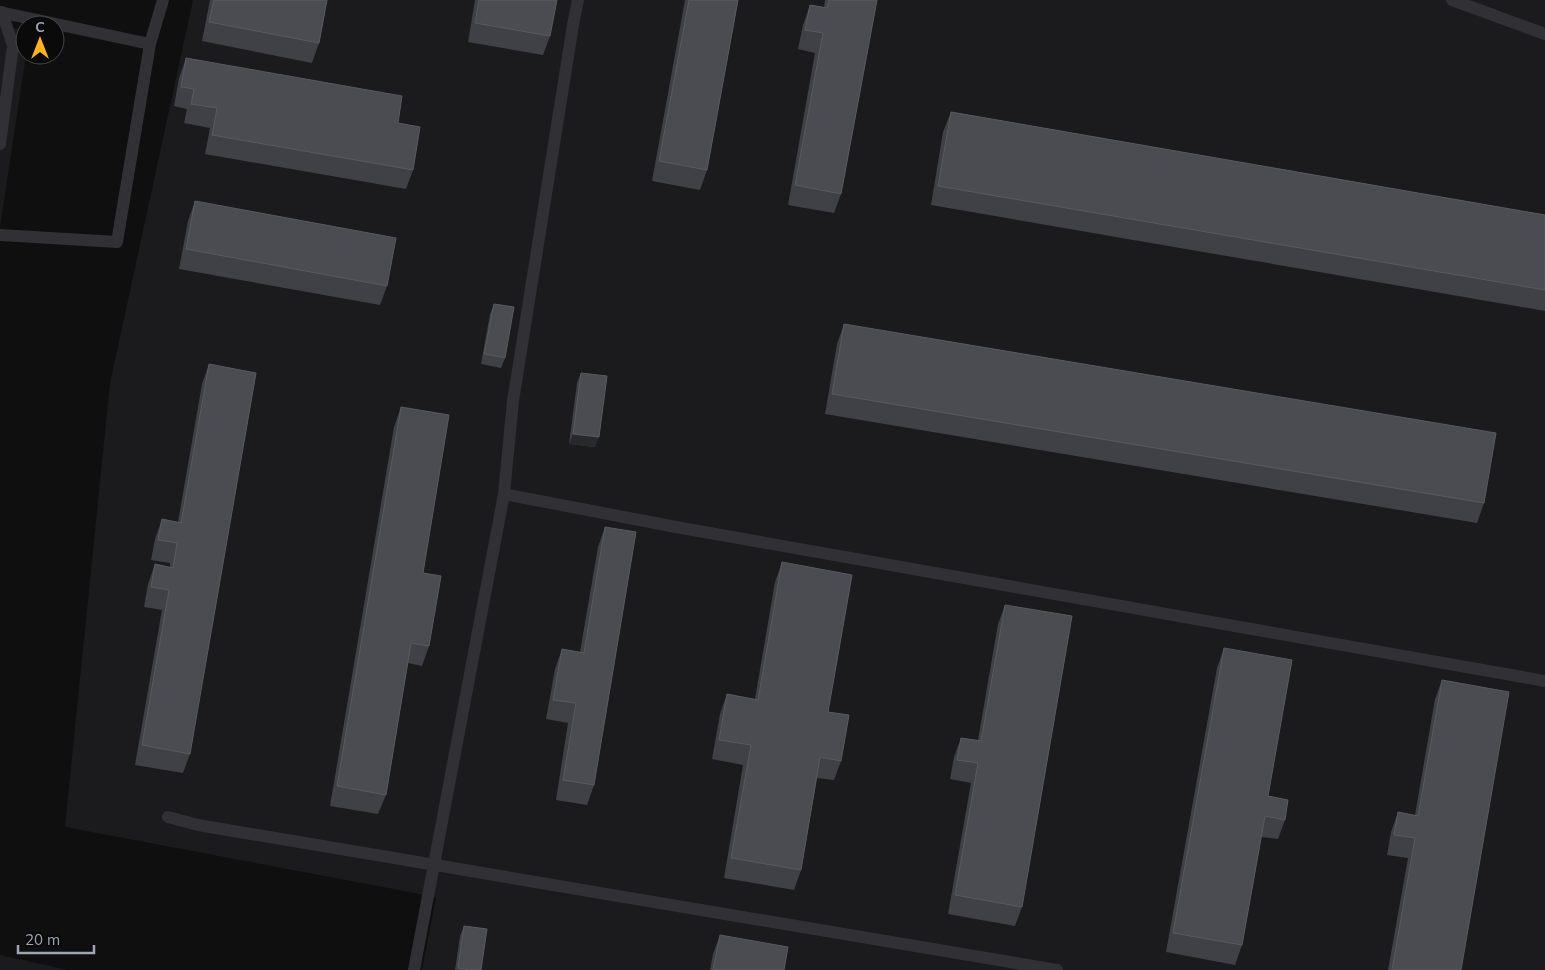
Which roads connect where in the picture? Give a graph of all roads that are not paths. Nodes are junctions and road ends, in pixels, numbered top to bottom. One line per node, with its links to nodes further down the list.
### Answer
1 (163, 0): 7 (lane)
2 (578, 0): 11 (lane)
3 (1452, 0): 5 (lane)
4 (1, 12): 7 (lane); 8 (lane)
5 (1545, 34)
6 (0, 44): 8 (lane)
7 (150, 44): 10 (lane)
8 (13, 46): 9 (lane)
9 (0, 144)
10 (0, 235)
11 (504, 494): 12 (lane); 14 (lane)
12 (1545, 681)
13 (168, 817): 14 (lane)
14 (435, 866): 15 (lane); 16 (lane)
15 (414, 970)
16 (1057, 970)

